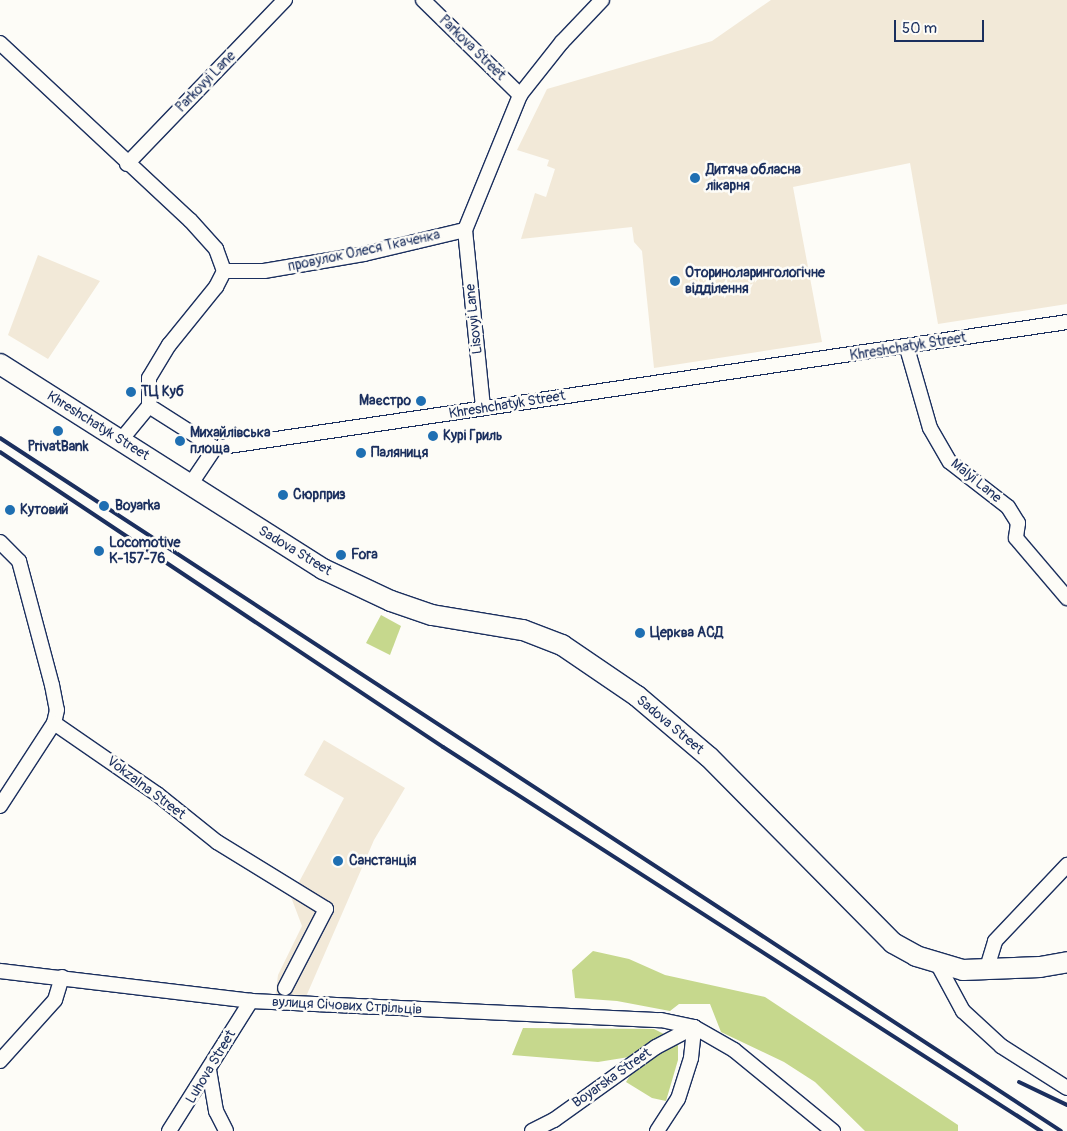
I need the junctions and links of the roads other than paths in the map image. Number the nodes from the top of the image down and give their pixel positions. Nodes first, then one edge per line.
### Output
1 (285, 0) edge
2 (423, 0) edge
3 (602, 0) edge
4 (0, 43) edge
5 (520, 95) junction
6 (127, 164) junction
7 (465, 230) junction
8 (224, 271) junction
9 (1067, 322) edge
10 (907, 348) junction
11 (0, 364) edge
12 (149, 406) junction
13 (483, 408) junction
14 (120, 440) junction
15 (215, 448) junction
16 (190, 485) junction
17 (0, 542) edge
18 (1067, 598) edge
19 (54, 723) junction
20 (0, 806) edge
21 (1067, 865) edge
22 (1067, 962) edge
23 (937, 963) junction
24 (0, 971) edge
25 (986, 971) junction
26 (62, 976) junction
27 (285, 988) dead end
28 (250, 1001) junction
29 (694, 1027) junction
30 (0, 1061) edge
31 (210, 1070) junction
32 (1067, 1088) edge
33 (169, 1131) edge
34 (226, 1131) edge
35 (532, 1131) edge
36 (657, 1131) edge
37 (833, 1131) edge

1 - 6 street, Parkovyi Lane
2 - 5 street, Parkova Street
3 - 5 street
4 - 6 street
5 - 7 street
6 - 8 street
7 - 8 street, провулок Олеся Ткаченка
7 - 13 street, Lisovyi Lane
8 - 12 street
9 - 10 street, Khreshchatyk Street
10 - 13 street, Khreshchatyk Street
10 - 18 street, Malyi Lane
11 - 14 street, Khreshchatyk Street
12 - 14 street
12 - 15 street
13 - 15 street, Khreshchatyk Street
14 - 16 street, Khreshchatyk Street
15 - 16 street
16 - 23 street, Sadova Street
17 - 19 street
19 - 20 street
19 - 27 street, Vokzalna Street
21 - 25 street
22 - 25 street, Sadova Street
23 - 25 street, Sadova Street
23 - 32 street
24 - 26 street, вулиця Січових Стрільців
26 - 28 street, вулиця Січових Стрільців
26 - 30 street
28 - 29 street, вулиця Січових Стрільців
28 - 31 street, Luhova Street
29 - 35 street, Boyarska Street
29 - 36 street
29 - 37 street, вулиця Січових Стрільців
31 - 33 street, Luhova Street
31 - 34 street

